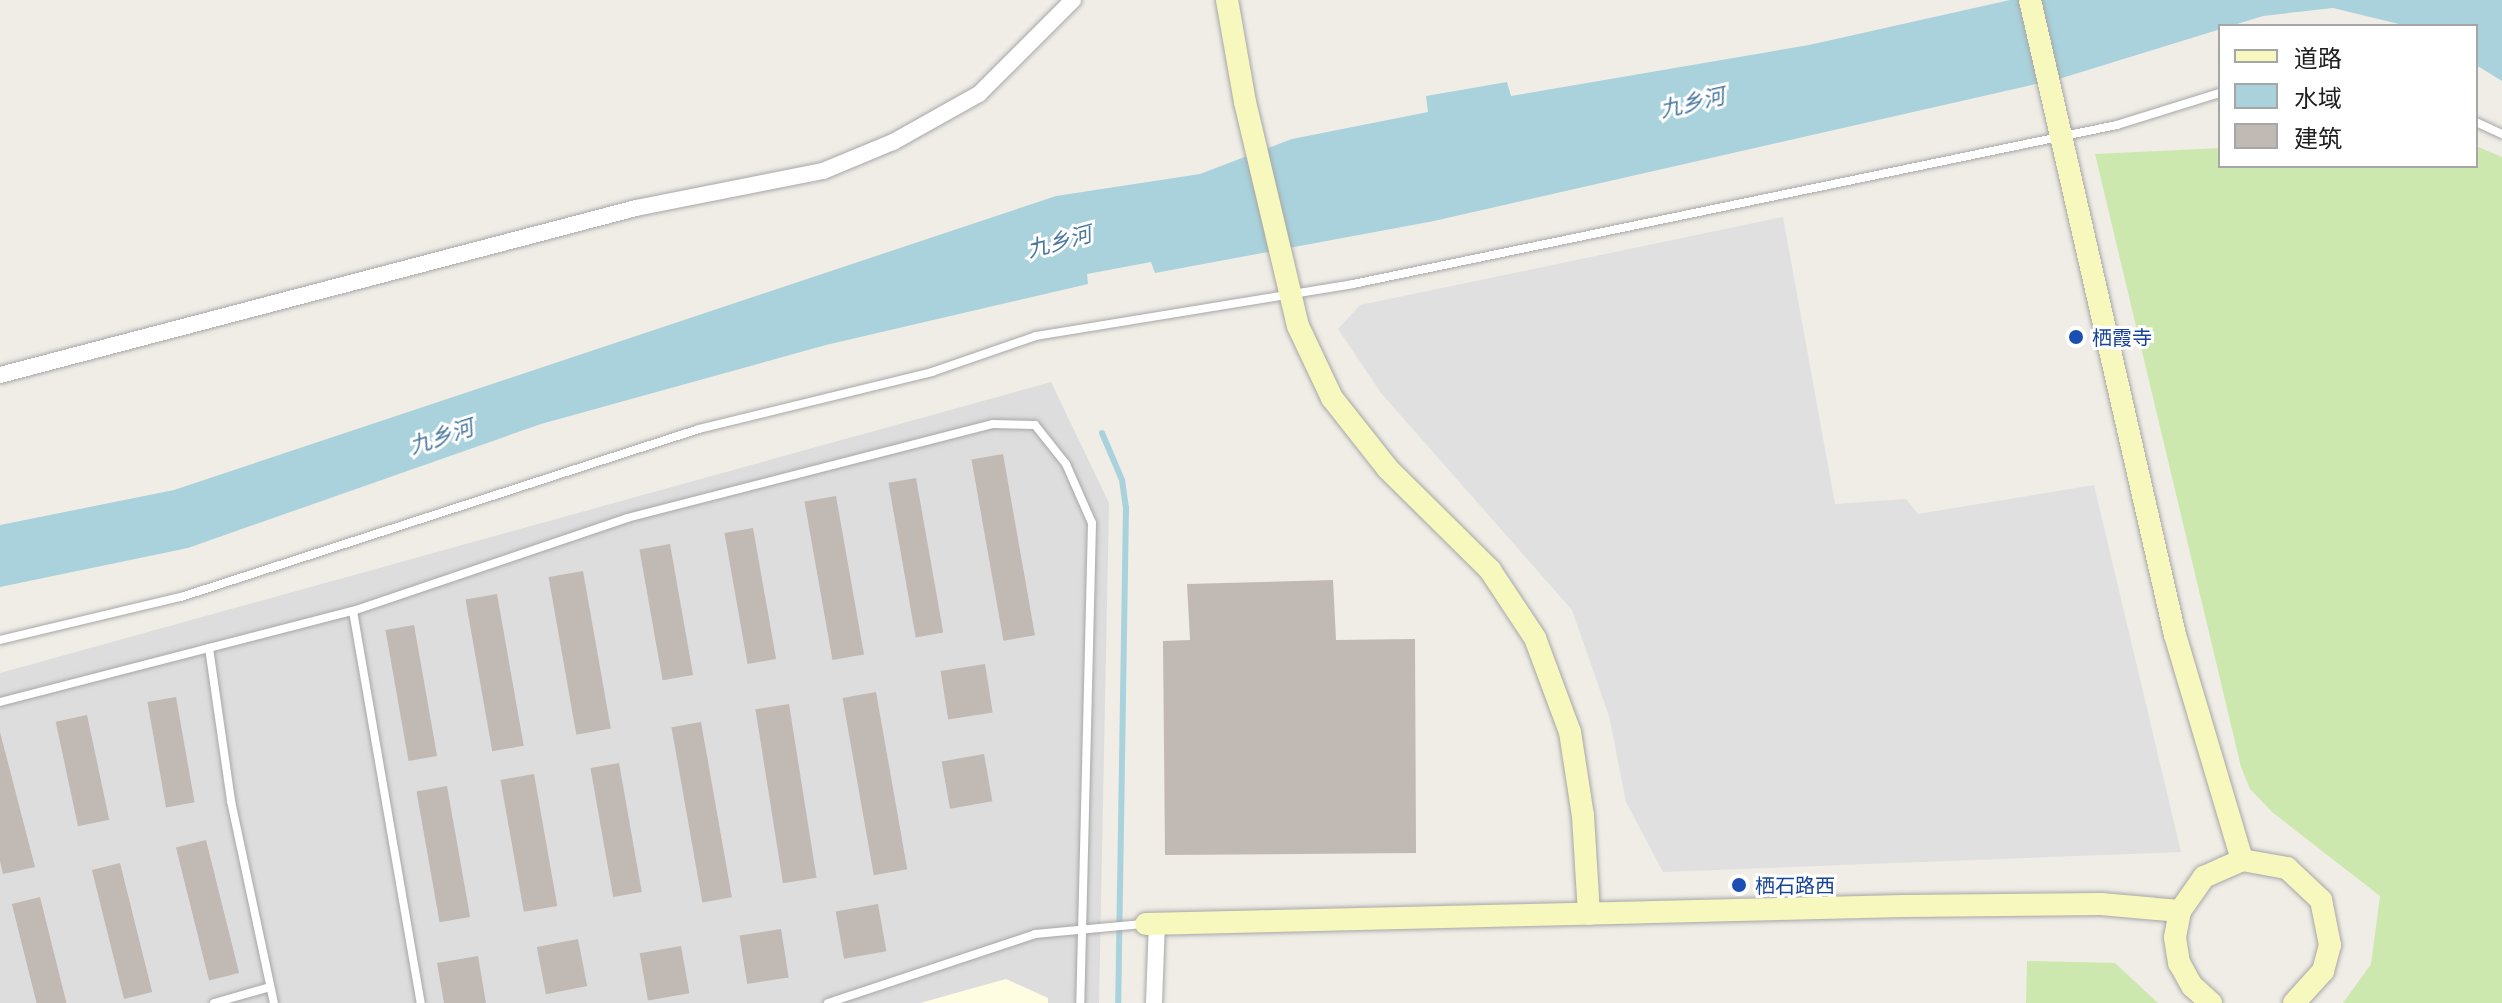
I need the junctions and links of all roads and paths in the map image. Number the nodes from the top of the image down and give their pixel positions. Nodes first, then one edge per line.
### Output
1 (1073, 0) edge
2 (1227, 0) edge
3 (2030, 0) edge
4 (2218, 94) edge
5 (2478, 123) edge
6 (2502, 134) edge
7 (2063, 136) junction
8 (1287, 289) junction
9 (0, 375) edge
10 (353, 611) junction
11 (0, 640) edge
12 (209, 648) junction
13 (0, 702) edge
14 (2242, 860) junction
15 (2180, 911) junction
16 (1589, 914) junction
17 (1151, 923) junction
18 (1080, 926) junction
19 (270, 987) junction
20 (214, 1003) edge
21 (274, 1003) edge
22 (421, 1003) edge
23 (828, 1003) edge
24 (1080, 1003) edge
25 (1154, 1003) edge
26 (2211, 1003) edge
27 (2294, 1003) edge

1 - 9 street
2 - 8 street
3 - 7 street
4 - 7 lane
5 - 6 lane
7 - 8 lane
7 - 14 street
8 - 11 lane
8 - 16 street
10 - 12 lane
10 - 18 lane
10 - 22 lane
12 - 13 lane
12 - 19 lane
14 - 15 street
14 - 27 street
15 - 16 street
15 - 26 street
16 - 17 street
17 - 18 lane
17 - 25 street
18 - 23 lane
18 - 24 lane
19 - 20 lane
19 - 21 lane

